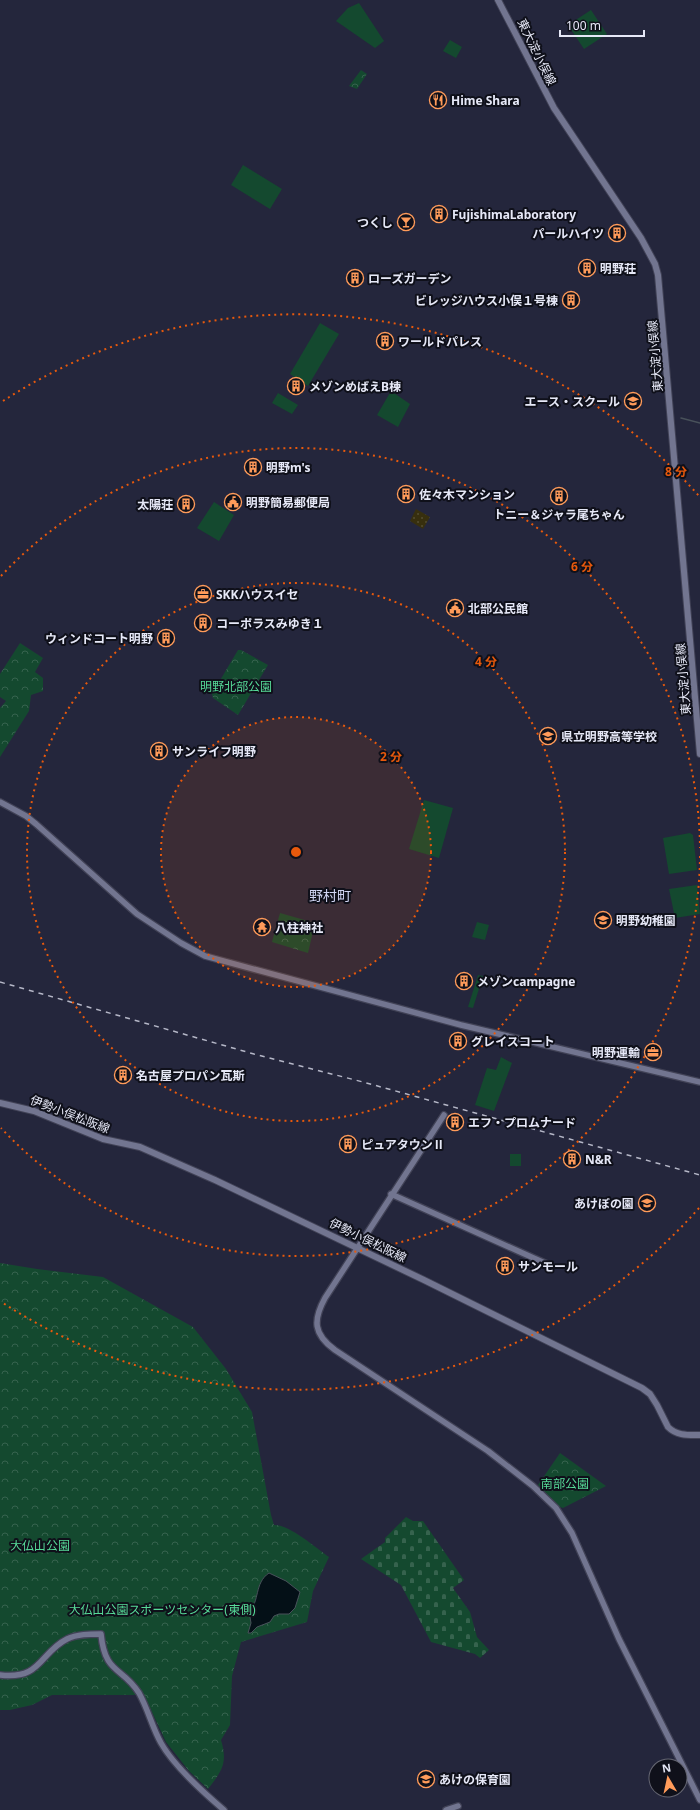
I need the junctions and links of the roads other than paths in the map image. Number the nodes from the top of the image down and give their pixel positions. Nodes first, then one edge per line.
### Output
1 (498, 0) edge
2 (700, 754) edge
3 (0, 802) edge
4 (700, 1082) edge
5 (0, 1103) edge
6 (444, 1115) dead end
7 (391, 1194) junction
8 (357, 1248) junction
9 (547, 1264) dead end
10 (700, 1435) edge
11 (0, 1675) edge
12 (700, 1800) edge
13 (458, 1806) dead end
14 (224, 1810) edge
15 (446, 1810) edge

1 - 2 main road, 東大淀小俣線
3 - 4 street
5 - 8 main road, 伊勢小俣松阪線
6 - 7 street
7 - 8 street
7 - 9 street
8 - 10 main road, 伊勢小俣松阪線
8 - 12 street
11 - 14 street
13 - 15 street

